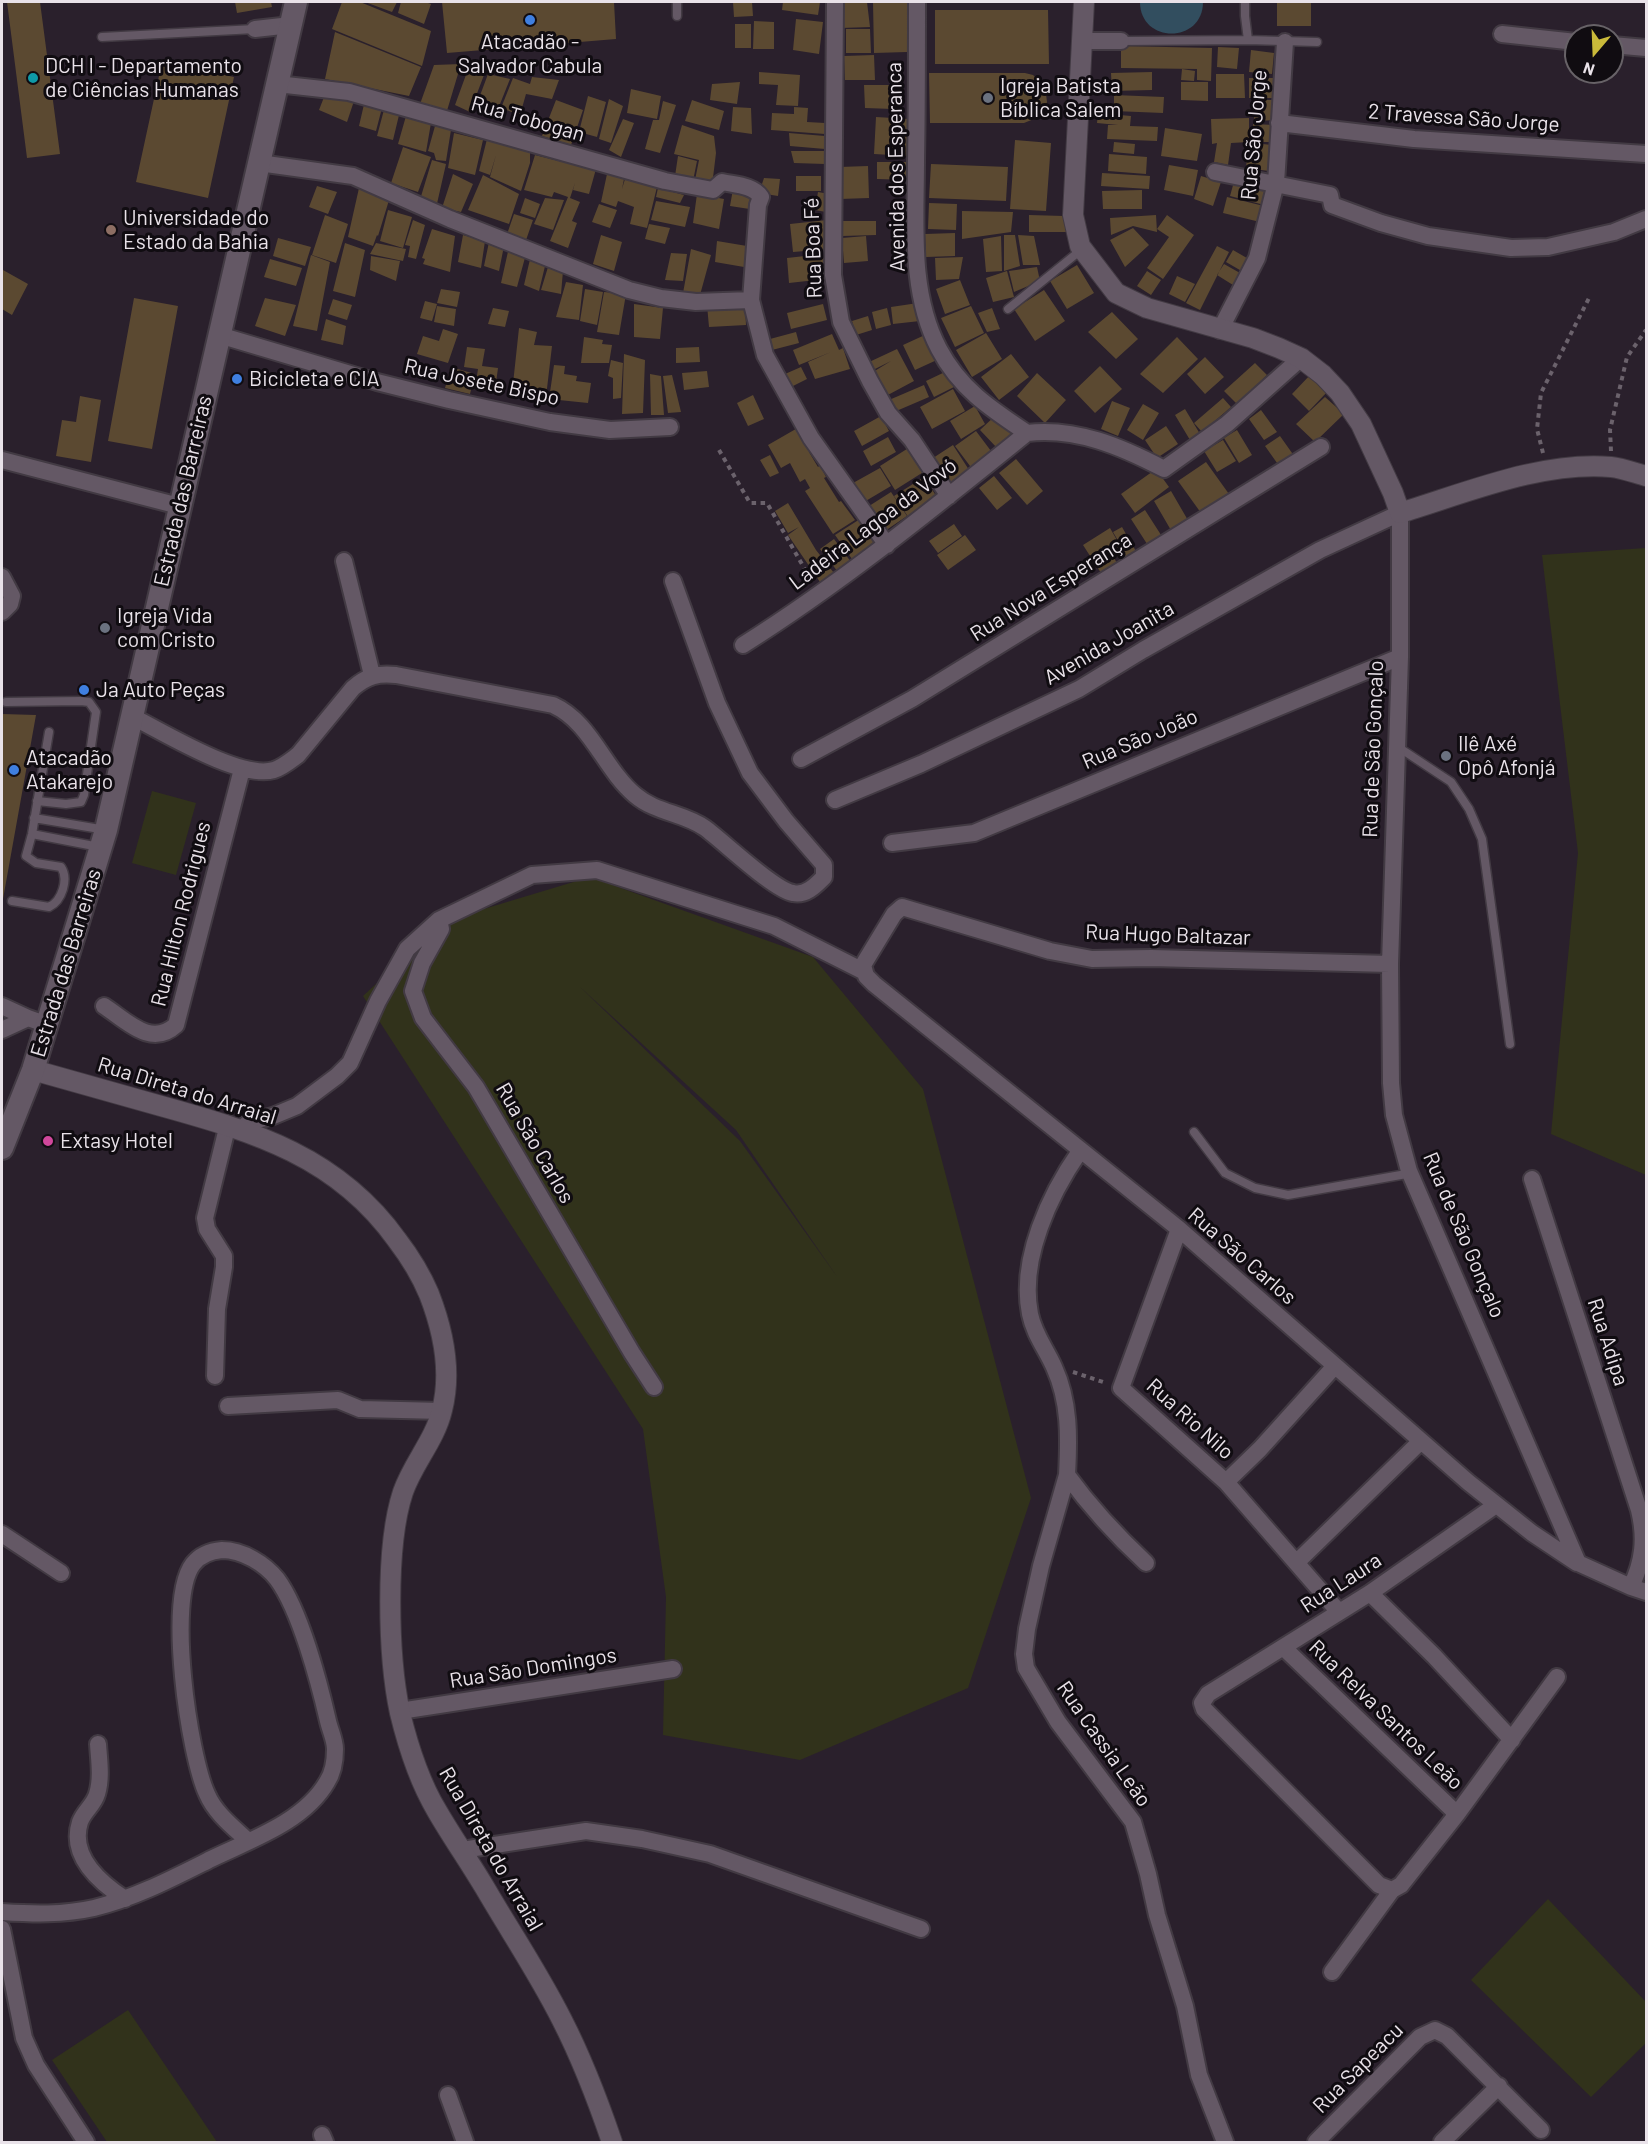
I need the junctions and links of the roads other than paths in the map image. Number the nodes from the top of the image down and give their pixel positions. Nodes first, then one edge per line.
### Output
1 (296, 2) edge
2 (677, 2) edge
3 (835, 2) edge
4 (917, 2) edge
5 (1084, 2) edge
6 (1245, 2) edge
7 (677, 16) dead end
8 (291, 25) junction
9 (255, 29) joint
10 (1502, 34) dead end
11 (102, 37) dead end
12 (1248, 40) junction
13 (1083, 41) junction
14 (1121, 41) joint
15 (1564, 41) edge
16 (1285, 42) junction
17 (1317, 42) dead end
18 (1624, 46) edge
19 (1647, 48) edge
20 (277, 84) junction
21 (1279, 123) junction
22 (1647, 154) edge
23 (259, 163) junction
24 (1215, 172) dead end
25 (1276, 183) junction
26 (1647, 219) edge
27 (1082, 250) junction
28 (752, 300) junction
29 (1008, 309) dead end
30 (1220, 330) junction
31 (219, 335) junction
32 (1301, 358) junction
33 (670, 427) dead end
34 (1027, 433) junction
35 (1321, 447) dead end
36 (2, 460) edge
37 (1647, 476) edge
38 (949, 496) junction
39 (179, 506) junction
40 (1400, 513) junction
41 (887, 545) junction
42 (344, 561) dead end
43 (2, 577) edge
44 (673, 581) dead end
45 (2, 612) edge
46 (743, 645) dead end
47 (1400, 657) junction
48 (372, 675) junction
49 (6, 702) dead end
50 (133, 717) junction
51 (49, 732) dead end
52 (1397, 747) junction
53 (801, 759) dead end
54 (242, 769) junction
55 (835, 800) dead end
56 (37, 801) junction
57 (34, 818) junction
58 (32, 834) junction
59 (104, 839) junction
60 (892, 843) dead end
61 (12, 901) dead end
62 (439, 921) junction
63 (1390, 964) junction
64 (863, 971) junction
65 (2, 1006) edge
66 (104, 1006) dead end
67 (38, 1022) junction
68 (2, 1030) edge
69 (1510, 1044) dead end
70 (33, 1070) junction
71 (235, 1127) junction
72 (1194, 1132) dead end
73 (2, 1148) edge
74 (1080, 1151) junction
75 (1412, 1173) junction
76 (1532, 1179) dead end
77 (1179, 1229) junction
78 (1334, 1367) junction
79 (214, 1376) dead end
80 (654, 1386) dead end
81 (228, 1406) dead end
82 (442, 1411) junction
83 (1420, 1442) junction
84 (1067, 1475) junction
85 (1226, 1482) junction
86 (1496, 1505) junction
87 (2, 1534) edge
88 (1297, 1562) junction
89 (1146, 1563) dead end
90 (1578, 1563) junction
91 (61, 1573) dead end
92 (1639, 1589) edge
93 (1370, 1593) junction
94 (1339, 1612) junction
95 (1284, 1648) junction
96 (673, 1669) dead end
97 (1557, 1677) dead end
98 (400, 1711) junction
99 (1512, 1740) junction
100 (98, 1744) dead end
101 (1457, 1814) junction
102 (248, 1841) junction
103 (462, 1850) junction
104 (1392, 1890) junction
105 (125, 1899) junction
106 (2, 1912) edge
107 (2, 1929) edge
108 (921, 1929) dead end
109 (6, 1964) edge
110 (1332, 1972) dead end
111 (1498, 2086) junction
112 (448, 2096) dead end
113 (1540, 2130) dead end
114 (86, 2142) edge
115 (465, 2142) edge
116 (612, 2142) edge
117 (1225, 2142) edge
118 (1316, 2142) edge
119 (1442, 2142) edge

1 - 8 main road, Estrada das Barreiras
2 - 7 lane
3 - 38 street, Rua Boa Fé
4 - 34 street, Avenida dos Esperanca
5 - 13 street, Rua de São Gonçalo
6 - 12 lane
8 - 9 street
8 - 20 main road, Estrada das Barreiras
9 - 11 lane
10 - 15 street
12 - 14 lane
12 - 16 lane
13 - 14 street
13 - 27 street, Rua de São Gonçalo
16 - 17 lane
16 - 21 street, Rua São Jorge
18 - 19 street
20 - 23 main road, Estrada das Barreiras
20 - 28 street, Rua Tobogan
21 - 22 street, 2 Travessa São Jorge
21 - 25 street, Rua São Jorge
23 - 28 street
23 - 31 main road, Estrada das Barreiras
24 - 25 street
25 - 26 street
25 - 30 street, Rua São Jorge
27 - 29 lane
27 - 30 street, Rua de São Gonçalo
28 - 41 street
30 - 32 street, Rua de São Gonçalo
31 - 33 street, Rua Josete Bispo
31 - 39 main road, Estrada das Barreiras
32 - 34 street
32 - 40 street, Rua de São Gonçalo
34 - 38 street, Ladeira Lagoa da Vovó
35 - 53 street, Rua Nova Esperança
36 - 39 street
37 - 40 street
38 - 41 street, Ladeira Lagoa da Vovó
39 - 50 main road, Estrada das Barreiras
40 - 47 street, Rua de São Gonçalo
40 - 55 street, Avenida Joanita
41 - 46 street, Ladeira Lagoa da Vovó
42 - 48 street
43 - 45 street
44 - 48 street
47 - 52 street, Rua de São Gonçalo
47 - 60 street, Rua São João
48 - 54 street
49 - 56 lane
50 - 54 street
50 - 59 main road, Estrada das Barreiras
51 - 56 lane
52 - 63 street, Rua de São Gonçalo
52 - 69 lane
54 - 66 street, Rua Hilton Rodrigues
56 - 57 lane
57 - 58 lane
57 - 59 lane
58 - 59 lane
58 - 61 lane
59 - 67 main road, Estrada das Barreiras
62 - 64 street
62 - 71 street
62 - 80 street, Rua São Carlos
63 - 64 street, Rua Hugo Baltazar
63 - 75 street, Rua de São Gonçalo
64 - 74 street, Rua São Carlos
65 - 67 street
67 - 68 street
67 - 70 main road, Estrada das Barreiras
70 - 71 street, Rua Direta do Arraial
70 - 73 main road, Estrada das Barreiras
71 - 79 street
71 - 82 street, Rua Direta do Arraial
72 - 75 lane
74 - 77 street, Rua São Carlos
74 - 84 street, Rua Cassia Leão
75 - 90 street, Rua de São Gonçalo
76 - 92 street, Rua Adipa
77 - 78 street, Rua São Carlos
77 - 85 street, Rua Rio Nilo
78 - 83 street, Rua São Carlos
78 - 85 street
81 - 82 street
82 - 98 street, Rua Direta do Arraial
83 - 86 street, Rua São Carlos
83 - 88 street
84 - 89 street
84 - 117 street, Rua Cassia Leão
85 - 88 street, Rua Rio Nilo
86 - 90 street, Rua São Carlos
86 - 93 street, Rua Laura
87 - 91 street
88 - 94 street, Rua Rio Nilo
90 - 92 street
93 - 94 street, Rua Laura
93 - 99 street
94 - 95 street, Rua Laura
95 - 101 street, Rua Relva Santos Leão
95 - 104 street, Rua Laura
96 - 98 street, Rua São Domingos
97 - 99 street
98 - 103 street, Rua Direta do Arraial
99 - 101 street
100 - 105 street
101 - 104 street
102 - 102 street
102 - 105 street
103 - 108 street
103 - 116 street, Rua Direta do Arraial
104 - 110 street
105 - 106 street
107 - 109 street
109 - 114 street
111 - 113 street
111 - 118 street, Rua Sapeacu
111 - 119 street
112 - 115 street

